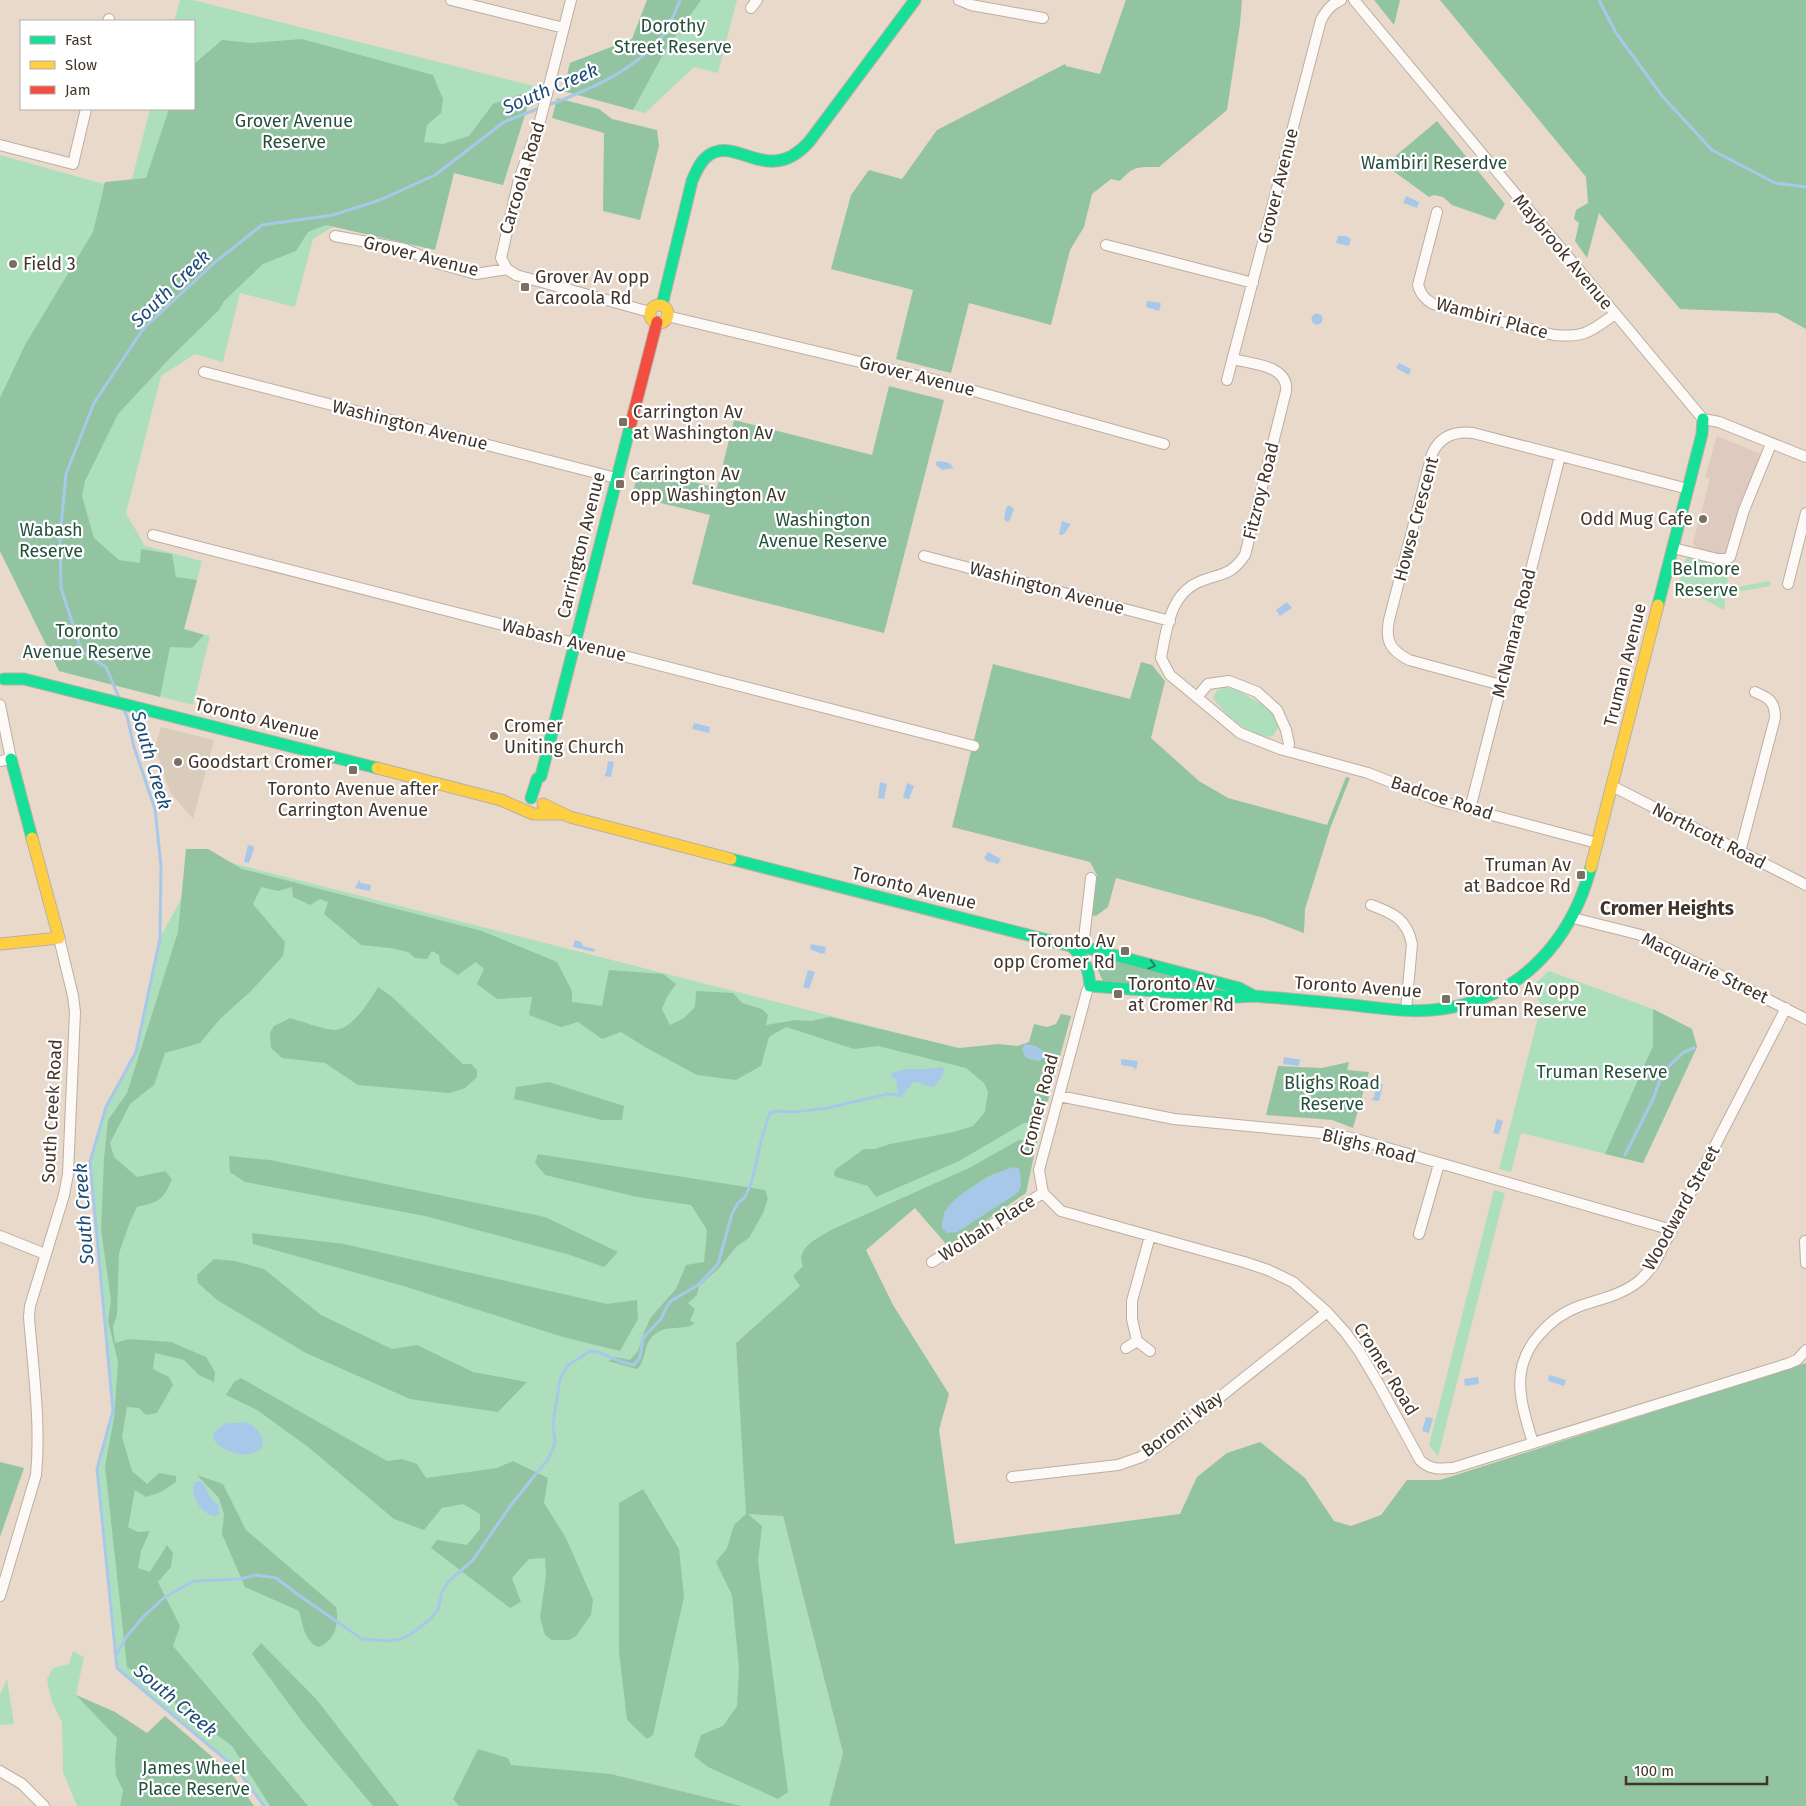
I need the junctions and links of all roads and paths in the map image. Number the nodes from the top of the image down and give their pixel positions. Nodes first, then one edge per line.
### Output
1 (451, 0) edge
2 (571, 0) edge
3 (915, 0) edge
4 (959, 0) edge
5 (1341, 0) edge
6 (1354, 0) edge
7 (1043, 18) dead end
8 (564, 28) junction
9 (86, 110) edge
10 (0, 145) edge
11 (1437, 212) dead end
12 (335, 236) dead end
13 (1106, 246) dead end
14 (506, 269) junction
15 (1253, 283) junction
16 (662, 305) junction
17 (650, 312) junction
18 (1615, 314) junction
19 (667, 316) junction
20 (657, 322) junction
21 (1233, 359) junction
22 (204, 372) dead end
23 (1227, 380) dead end
24 (1703, 419) junction
25 (1164, 444) dead end
26 (1771, 444) junction
27 (1560, 456) junction
28 (1806, 458) edge
29 (616, 478) junction
30 (1688, 489) junction
31 (1806, 513) edge
32 (152, 535) dead end
33 (1673, 548) junction
34 (924, 556) dead end
35 (1788, 584) dead end
36 (1170, 620) junction
37 (575, 642) junction
38 (1, 681) edge
39 (1501, 685) junction
40 (1755, 692) dead end
41 (1197, 697) junction
42 (0, 705) edge
43 (974, 746) dead end
44 (1287, 751) junction
45 (5, 760) edge
46 (1612, 786) junction
47 (535, 805) junction
48 (1470, 809) junction
49 (1597, 844) junction
50 (1740, 852) junction
51 (1091, 878) dead end
52 (1806, 885) edge
53 (1371, 905) dead end
54 (1573, 918) junction
55 (59, 938) junction
56 (0, 944) edge
57 (1071, 946) junction
58 (1083, 947) junction
59 (1090, 986) junction
60 (1255, 996) junction
61 (1786, 1008) junction
62 (1406, 1010) junction
63 (1806, 1019) edge
64 (1060, 1096) junction
65 (1439, 1164) junction
66 (1043, 1193) junction
67 (1672, 1230) junction
68 (1419, 1234) dead end
69 (0, 1236) edge
70 (1150, 1236) junction
71 (1805, 1241) dead end
72 (45, 1254) junction
73 (932, 1262) dead end
74 (1806, 1263) edge
75 (1327, 1312) junction
76 (1137, 1341) junction
77 (1126, 1348) dead end
78 (1806, 1350) edge
79 (1150, 1351) dead end
80 (1533, 1443) junction
81 (1012, 1477) dead end
82 (0, 1596) edge
83 (0, 1771) edge
84 (44, 1806) edge

1 - 8 street
2 - 8 street, Carcoola Road
3 - 16 street
4 - 7 street
5 - 15 street, Grover Avenue
6 - 18 street, Maybrook Avenue
8 - 14 street, Carcoola Road
9 - 10 street
11 - 18 street, Wambiri Place
12 - 14 street, Grover Avenue
13 - 15 street
14 - 17 street
15 - 21 street, Grover Avenue
16 - 17 street
16 - 19 street
17 - 20 street
18 - 24 street, Maybrook Avenue
19 - 20 street
19 - 25 street, Grover Avenue
20 - 29 street, Carrington Avenue
21 - 23 street, Grover Avenue
21 - 36 street, Fitzroy Road
22 - 29 street, Washington Avenue
24 - 26 street
24 - 30 street, Truman Avenue
26 - 28 street
26 - 33 street
27 - 30 street, Howse Crescent
27 - 39 street, McNamara Road
27 - 39 street, Howse Crescent
29 - 37 street, Carrington Avenue
30 - 33 street, Truman Avenue
31 - 35 street
32 - 37 street, Wabash Avenue
33 - 46 street, Truman Avenue
34 - 36 street, Washington Avenue
36 - 41 street, Badcoe Road
37 - 43 street, Wabash Avenue
37 - 47 street, Carrington Avenue
38 - 47 street, Toronto Avenue
39 - 48 street, McNamara Road
40 - 50 street
41 - 44 street, Badcoe Road
41 - 44 street
42 - 45 street, South Creek Road
44 - 48 street, Badcoe Road
45 - 55 street, South Creek Road
46 - 49 street, Truman Avenue
46 - 50 street, Northcott Road
47 - 57 street, Toronto Avenue
48 - 49 street, Badcoe Road
49 - 54 street, Truman Avenue
50 - 52 street, Northcott Road
51 - 58 street
53 - 62 street
54 - 61 street, Macquarie Street
54 - 62 street, Toronto Avenue
55 - 56 street
55 - 72 street, South Creek Road
57 - 58 street, Toronto Avenue
57 - 59 street, Cromer Road
58 -> 60 street, Toronto Avenue
59 - 60 street, Toronto Avenue
59 - 64 street, Cromer Road
60 - 62 street, Toronto Avenue
61 - 63 street, Macquarie Street
61 - 67 street, Woodward Street
64 - 65 street, Blighs Road
64 - 66 street, Cromer Road
65 - 67 street, Blighs Road
65 - 68 street
66 - 70 street, Cromer Road
66 - 73 street, Wolbah Place
67 - 80 street, Woodward Street
69 - 72 street
70 - 75 street, Cromer Road
70 - 76 street
71 - 74 street
72 - 82 street, South Creek Road
75 - 80 street, Cromer Road
75 - 81 street, Boromi Way
76 - 77 street
76 - 79 street
78 - 80 street, Cromer Road
83 - 84 street

